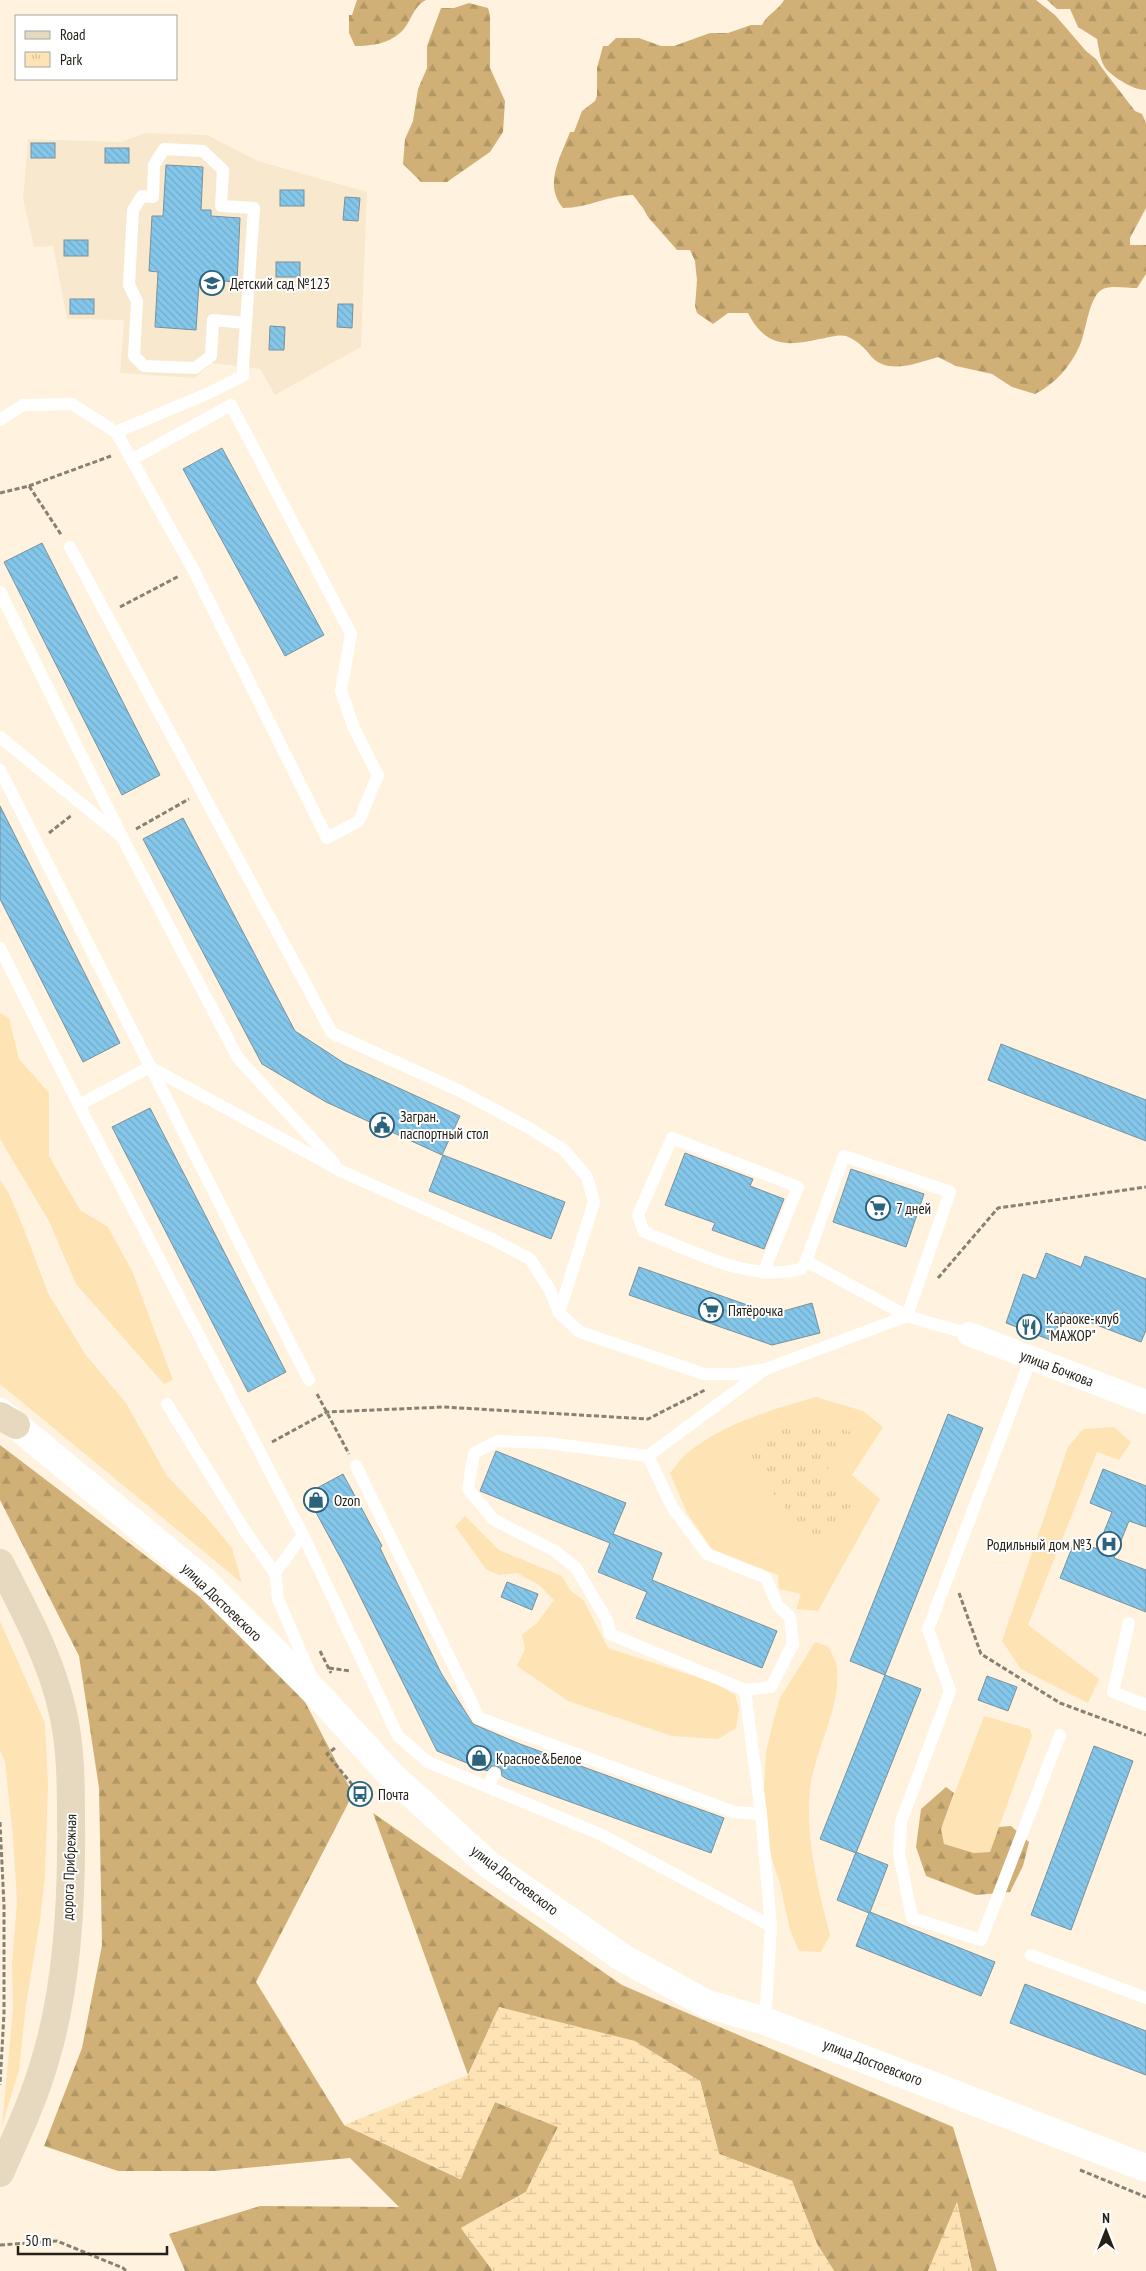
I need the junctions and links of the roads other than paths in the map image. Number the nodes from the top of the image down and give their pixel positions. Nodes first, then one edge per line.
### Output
1 (246, 323) junction
2 (0, 420) edge
3 (116, 432) junction
4 (128, 456) junction
5 (70, 547) road end
6 (0, 592) edge
7 (0, 737) edge
8 (0, 770) edge
9 (122, 837) junction
10 (0, 948) edge
11 (150, 1067) junction
12 (79, 1105) junction
13 (341, 1171) junction
14 (806, 1261) junction
15 (763, 1273) junction
16 (559, 1313) junction
17 (907, 1316) junction
18 (969, 1334) joint
19 (1031, 1358) junction
20 (766, 1369) junction
21 (309, 1380) road end
22 (1146, 1402) edge
23 (167, 1404) dead end
24 (5, 1418) edge
25 (648, 1456) junction
26 (356, 1466) road end
27 (303, 1536) junction
28 (0, 1563) edge
29 (275, 1573) junction
30 (1129, 1623) dead end
31 (746, 1690) junction
32 (320, 1697) junction
33 (1146, 1705) edge
34 (1060, 1735) dead end
35 (494, 1774) dead end
36 (489, 1787) junction
37 (761, 1814) junction
38 (771, 1926) junction
39 (1030, 1955) dead end
40 (1146, 1998) edge
41 (765, 2020) junction
42 (6, 2145) edge
43 (1146, 2168) edge
44 (0, 2173) edge

1 - 1 lane
1 - 3 lane
2 - 3 lane
3 - 4 lane
4 - 4 lane
5 - 16 lane
6 - 9 lane
7 - 9 lane
8 - 11 lane
9 - 13 lane
10 - 12 lane
11 - 12 lane
11 - 13 lane
11 - 21 lane
12 - 27 lane
13 - 16 lane
14 - 15 lane
14 - 17 lane
14 - 17 lane
15 - 15 lane
16 - 20 lane
17 - 18 lane
17 - 20 lane
18 - 19 street, улица Бочкова
19 - 22 street, улица Бочкова
19 - 34 lane
20 - 25 lane
23 - 29 lane
24 - 32 street, улица Достоевского
25 - 31 lane
25 - 31 lane
26 - 37 lane
27 - 29 lane
27 - 36 lane
28 - 42 main road, дорога Прибрежная
29 - 32 lane
30 - 33 lane
31 - 37 lane
32 - 41 street, улица Достоевского
35 - 36 lane
36 - 38 lane
37 - 38 lane
38 - 41 lane
39 - 40 lane
41 - 43 street, улица Достоевского
42 - 44 main road, дорога Прибрежная

